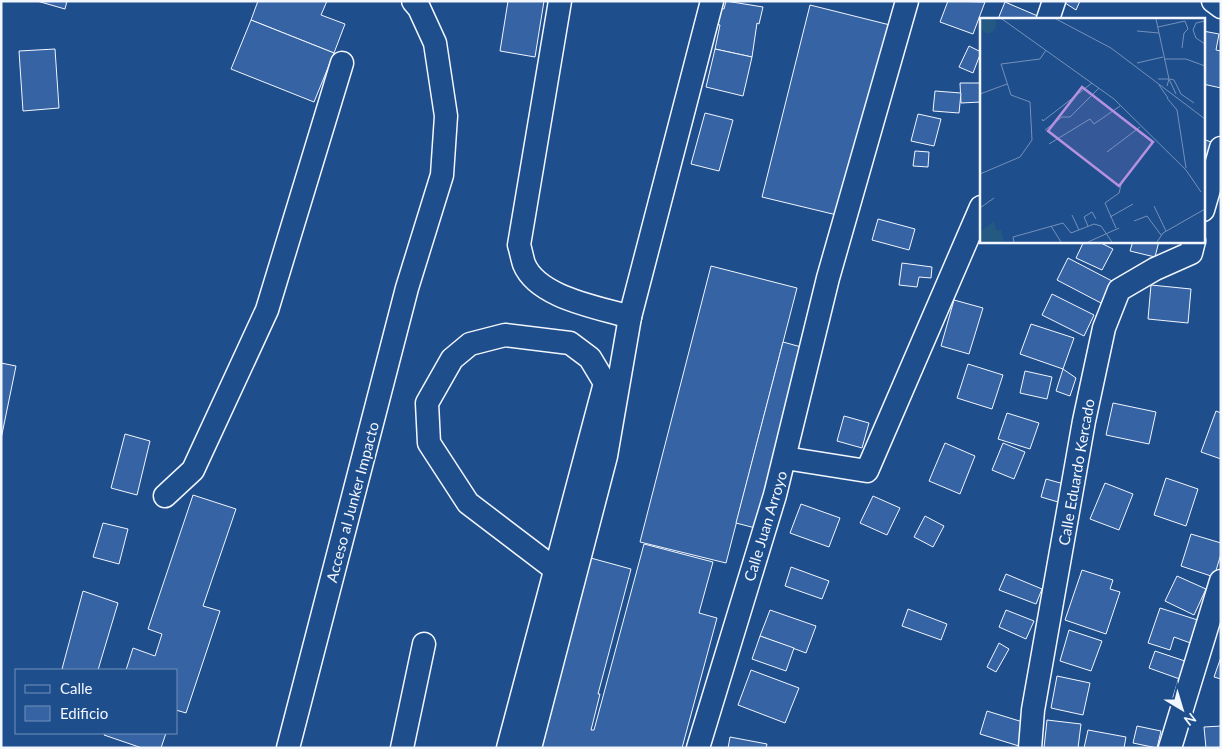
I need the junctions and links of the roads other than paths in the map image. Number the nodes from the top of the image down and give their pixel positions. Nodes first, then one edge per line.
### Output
1 (413, 1) edge
2 (560, 1) edge
3 (712, 1) edge
4 (907, 1) edge
5 (1054, 1) edge
6 (1213, 1) edge
7 (1221, 7) edge
8 (1048, 18) edge
9 (342, 63) dead end
10 (1221, 148) edge
11 (1204, 207) edge
12 (980, 209) edge
13 (1194, 242) edge
14 (630, 316) junction
15 (785, 458) junction
16 (166, 496) dead end
17 (556, 570) junction
18 (1221, 580) edge
19 (424, 644) dead end
20 (288, 748) edge
21 (402, 748) edge
22 (508, 748) edge
23 (530, 748) edge
24 (698, 748) edge
25 (1030, 748) edge
26 (1170, 748) edge

1 - 20 street, Acceso al Junker Impacto
2 - 14 street
3 - 14 street
4 - 15 street
5 - 8 street
6 - 7 street
9 - 16 street
10 - 11 street
12 - 15 street, Calle Juan Arroyo
13 - 25 street, Calle Eduardo Kercado
14 - 23 street
15 - 24 street, Calle Juan Arroyo
17 - 17 street
17 - 22 street
18 - 26 street
19 - 21 street

